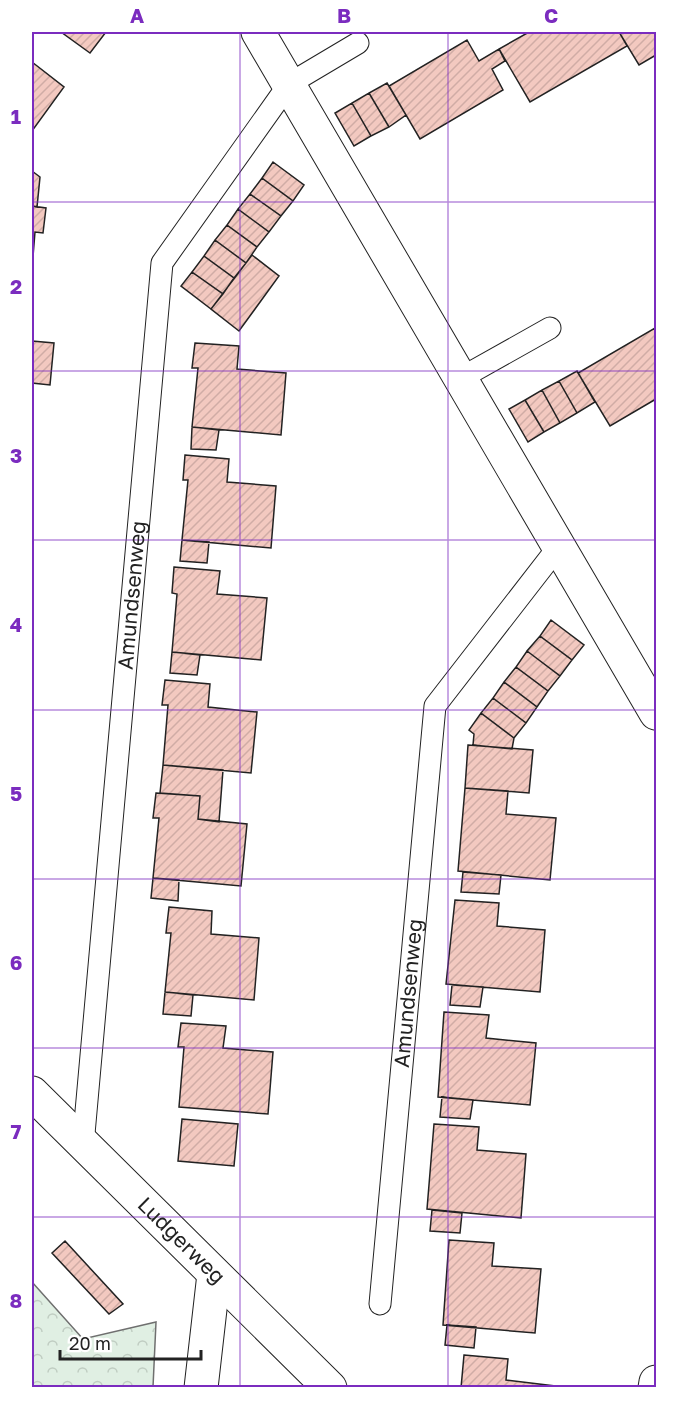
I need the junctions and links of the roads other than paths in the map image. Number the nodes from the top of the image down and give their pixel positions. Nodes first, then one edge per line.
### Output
1 (258, 32) edge
2 (358, 44) dead end
3 (289, 84) junction
4 (550, 328) dead end
5 (461, 378) junction
6 (559, 546) junction
7 (648, 677) edge
8 (657, 713) edge
9 (32, 1093) edge
10 (83, 1145) junction
11 (214, 1274) junction
12 (380, 1304) dead end
13 (657, 1382) edge
14 (201, 1388) edge
15 (330, 1388) edge
16 (655, 1388) edge

1 - 3 street
2 - 3 lane, Amundsenweg
3 - 5 street
3 - 10 lane, Amundsenweg
4 - 5 lane
5 - 6 street
6 - 7 street
6 - 12 lane, Amundsenweg
7 - 8 street
9 - 10 street, Ludgerweg
10 - 11 street, Ludgerweg
11 - 14 street
11 - 15 street, Ludgerweg
13 - 16 street

